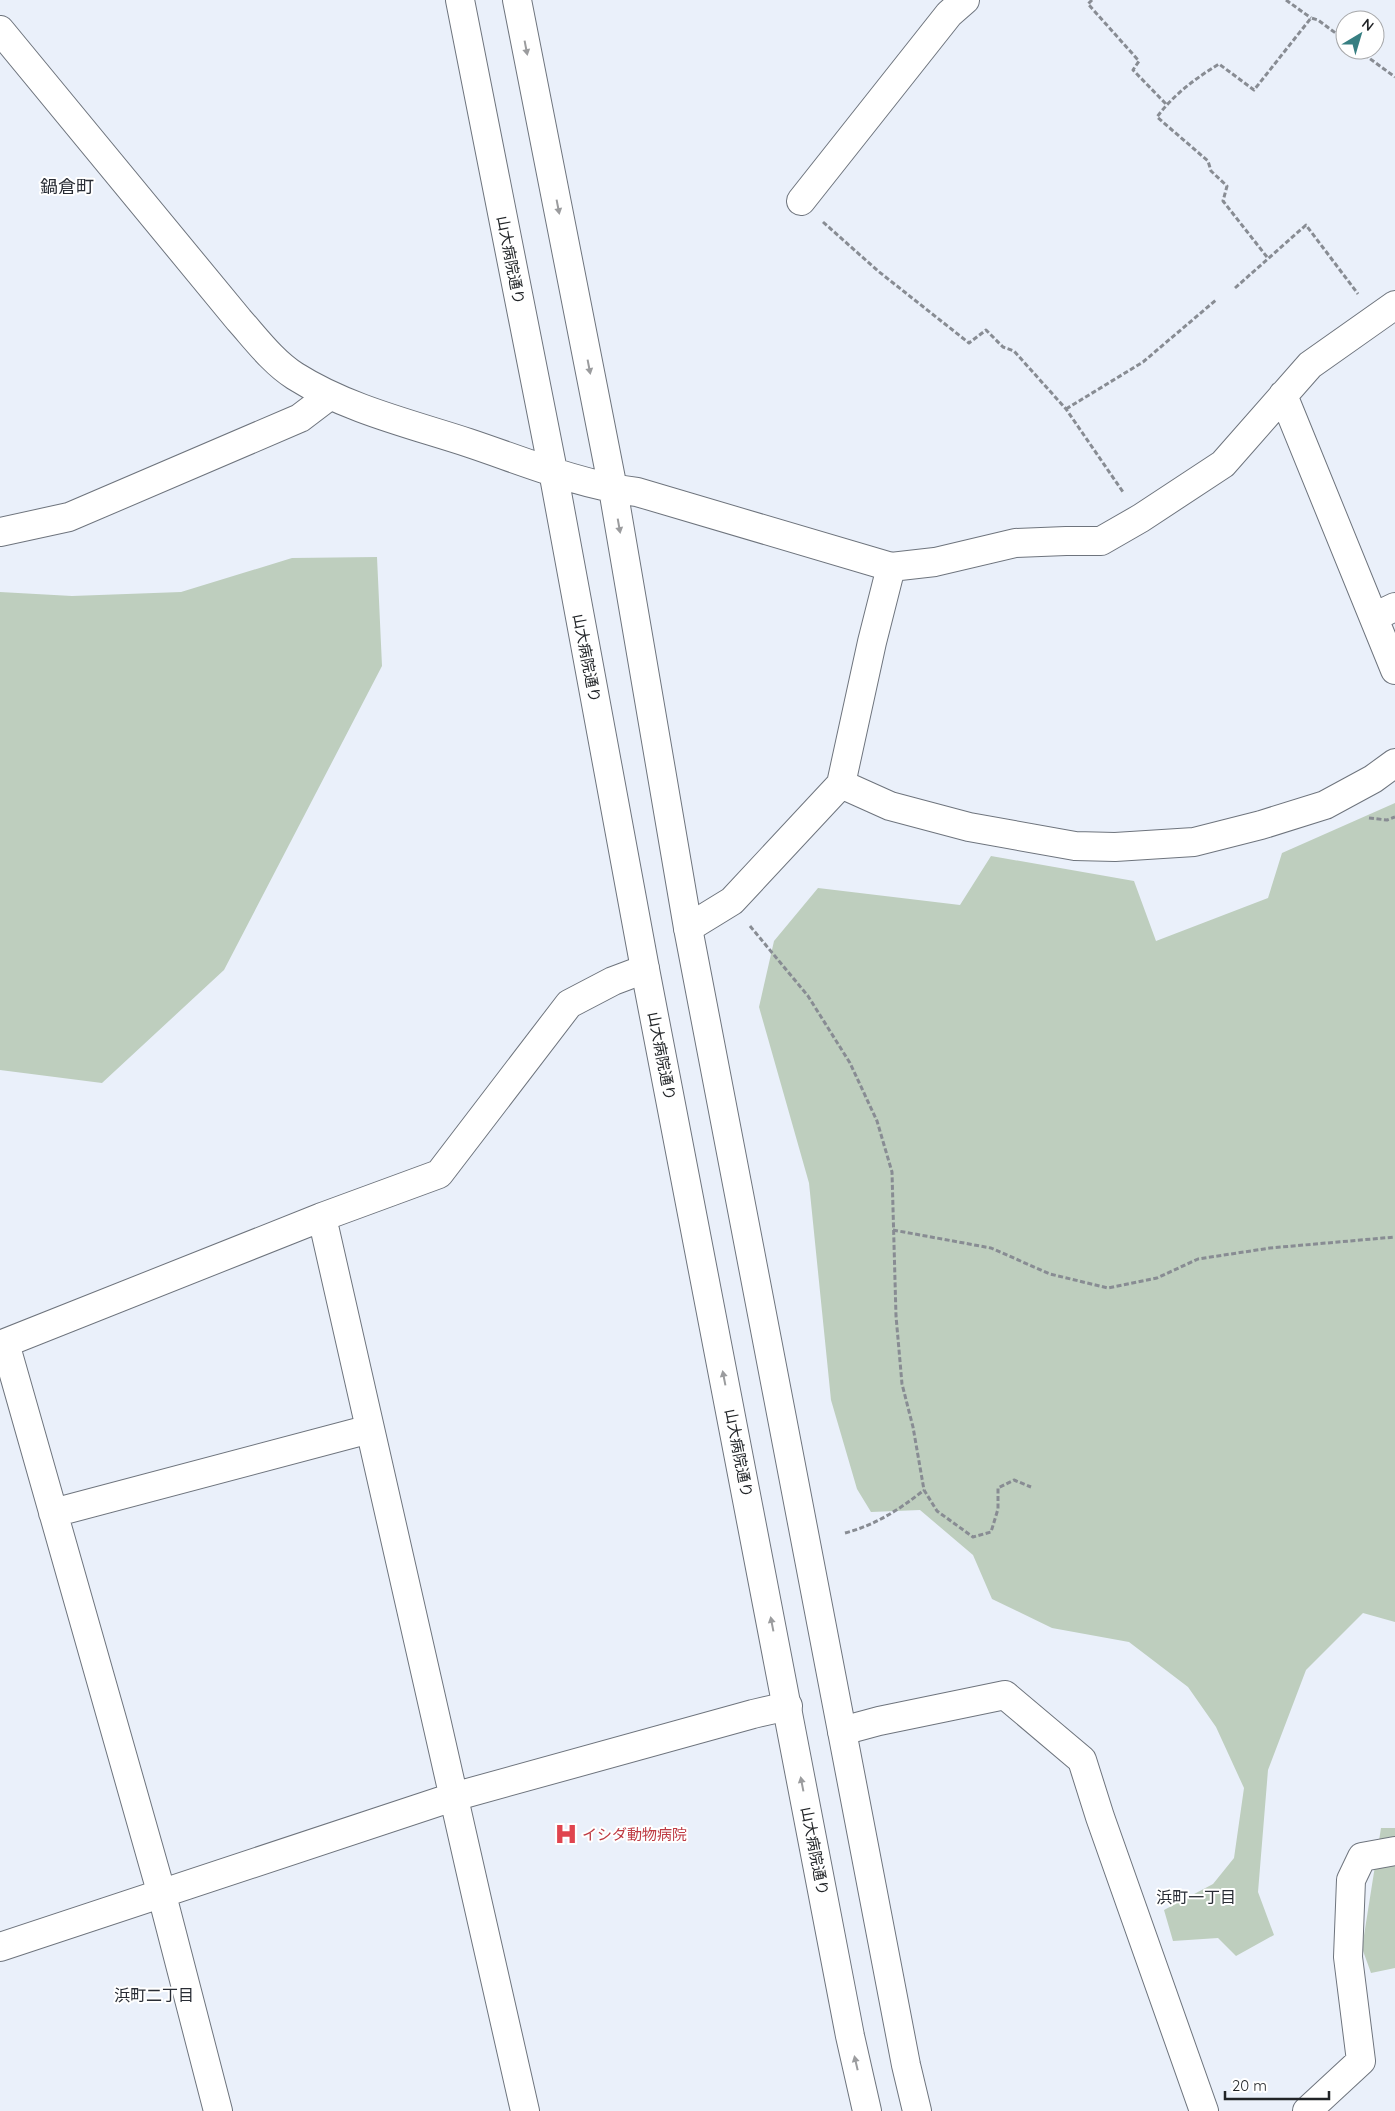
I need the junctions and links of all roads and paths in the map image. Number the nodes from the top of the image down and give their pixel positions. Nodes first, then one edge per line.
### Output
1 (460, 0) edge
2 (517, 0) edge
3 (965, 0) edge
4 (1092, 0) edge
5 (1286, 0) edge
6 (1310, 18) junction
7 (0, 30) edge
8 (1335, 33) edge
9 (1372, 60) edge
10 (1395, 77) edge
11 (1166, 104) junction
12 (800, 202) joint
13 (1267, 257) junction
14 (1235, 288) dead end
15 (1216, 300) dead end
16 (1386, 311) edge
17 (1284, 395) junction
18 (329, 396) junction
19 (1066, 409) junction
20 (552, 471) junction
21 (613, 489) junction
22 (1141, 518) junction
23 (0, 531) edge
24 (891, 568) junction
25 (1384, 612) edge
26 (1395, 670) edge
27 (1395, 763) edge
28 (841, 784) junction
29 (732, 901) junction
30 (688, 928) junction
31 (645, 969) junction
32 (322, 1217) junction
33 (893, 1230) junction
34 (1395, 1237) edge
35 (2, 1344) edge
36 (370, 1429) junction
37 (1031, 1487) dead end
38 (924, 1490) junction
39 (53, 1513) junction
40 (845, 1533) dead end
41 (788, 1706) junction
42 (842, 1731) junction
43 (453, 1797) junction
44 (1395, 1851) edge
45 (162, 1895) junction
46 (0, 1947) edge
47 (218, 2111) edge
48 (525, 2111) edge
49 (867, 2111) edge
50 (917, 2111) edge
51 (1204, 2111) edge
52 (1307, 2111) edge

1 - 20 street, 山大病院通り
2 -> 21 street
3 - 12 street
4 - 11 path
5 - 6 path
6 - 8 path
6 - 11 path
7 - 18 street
9 - 10 path
11 - 13 path
12 - 19 path
13 - 14 path
13 - 16 path
15 - 19 path
16 - 17 street
17 - 22 street
17 - 25 street
18 - 20 street
18 - 23 street
19 - 22 path
20 - 21 street
20 - 31 street, 山大病院通り
21 - 24 street
21 -> 30 street
22 - 24 street
24 - 28 street
25 - 26 street
27 - 28 street
28 - 29 street
29 - 30 street
29 - 33 path
30 - 42 street
31 - 32 street
41 -> 31 street, 山大病院通り
32 - 35 street
32 - 36 street
33 - 34 path
33 - 38 path
35 - 39 street
36 - 39 street
36 - 43 street
37 - 38 path
38 - 40 path
39 - 45 street
41 - 43 street
49 -> 41 street, 山大病院通り
42 - 50 street
42 - 51 street
43 - 45 street
43 - 48 street
44 - 52 street
45 - 46 street
45 - 47 street

